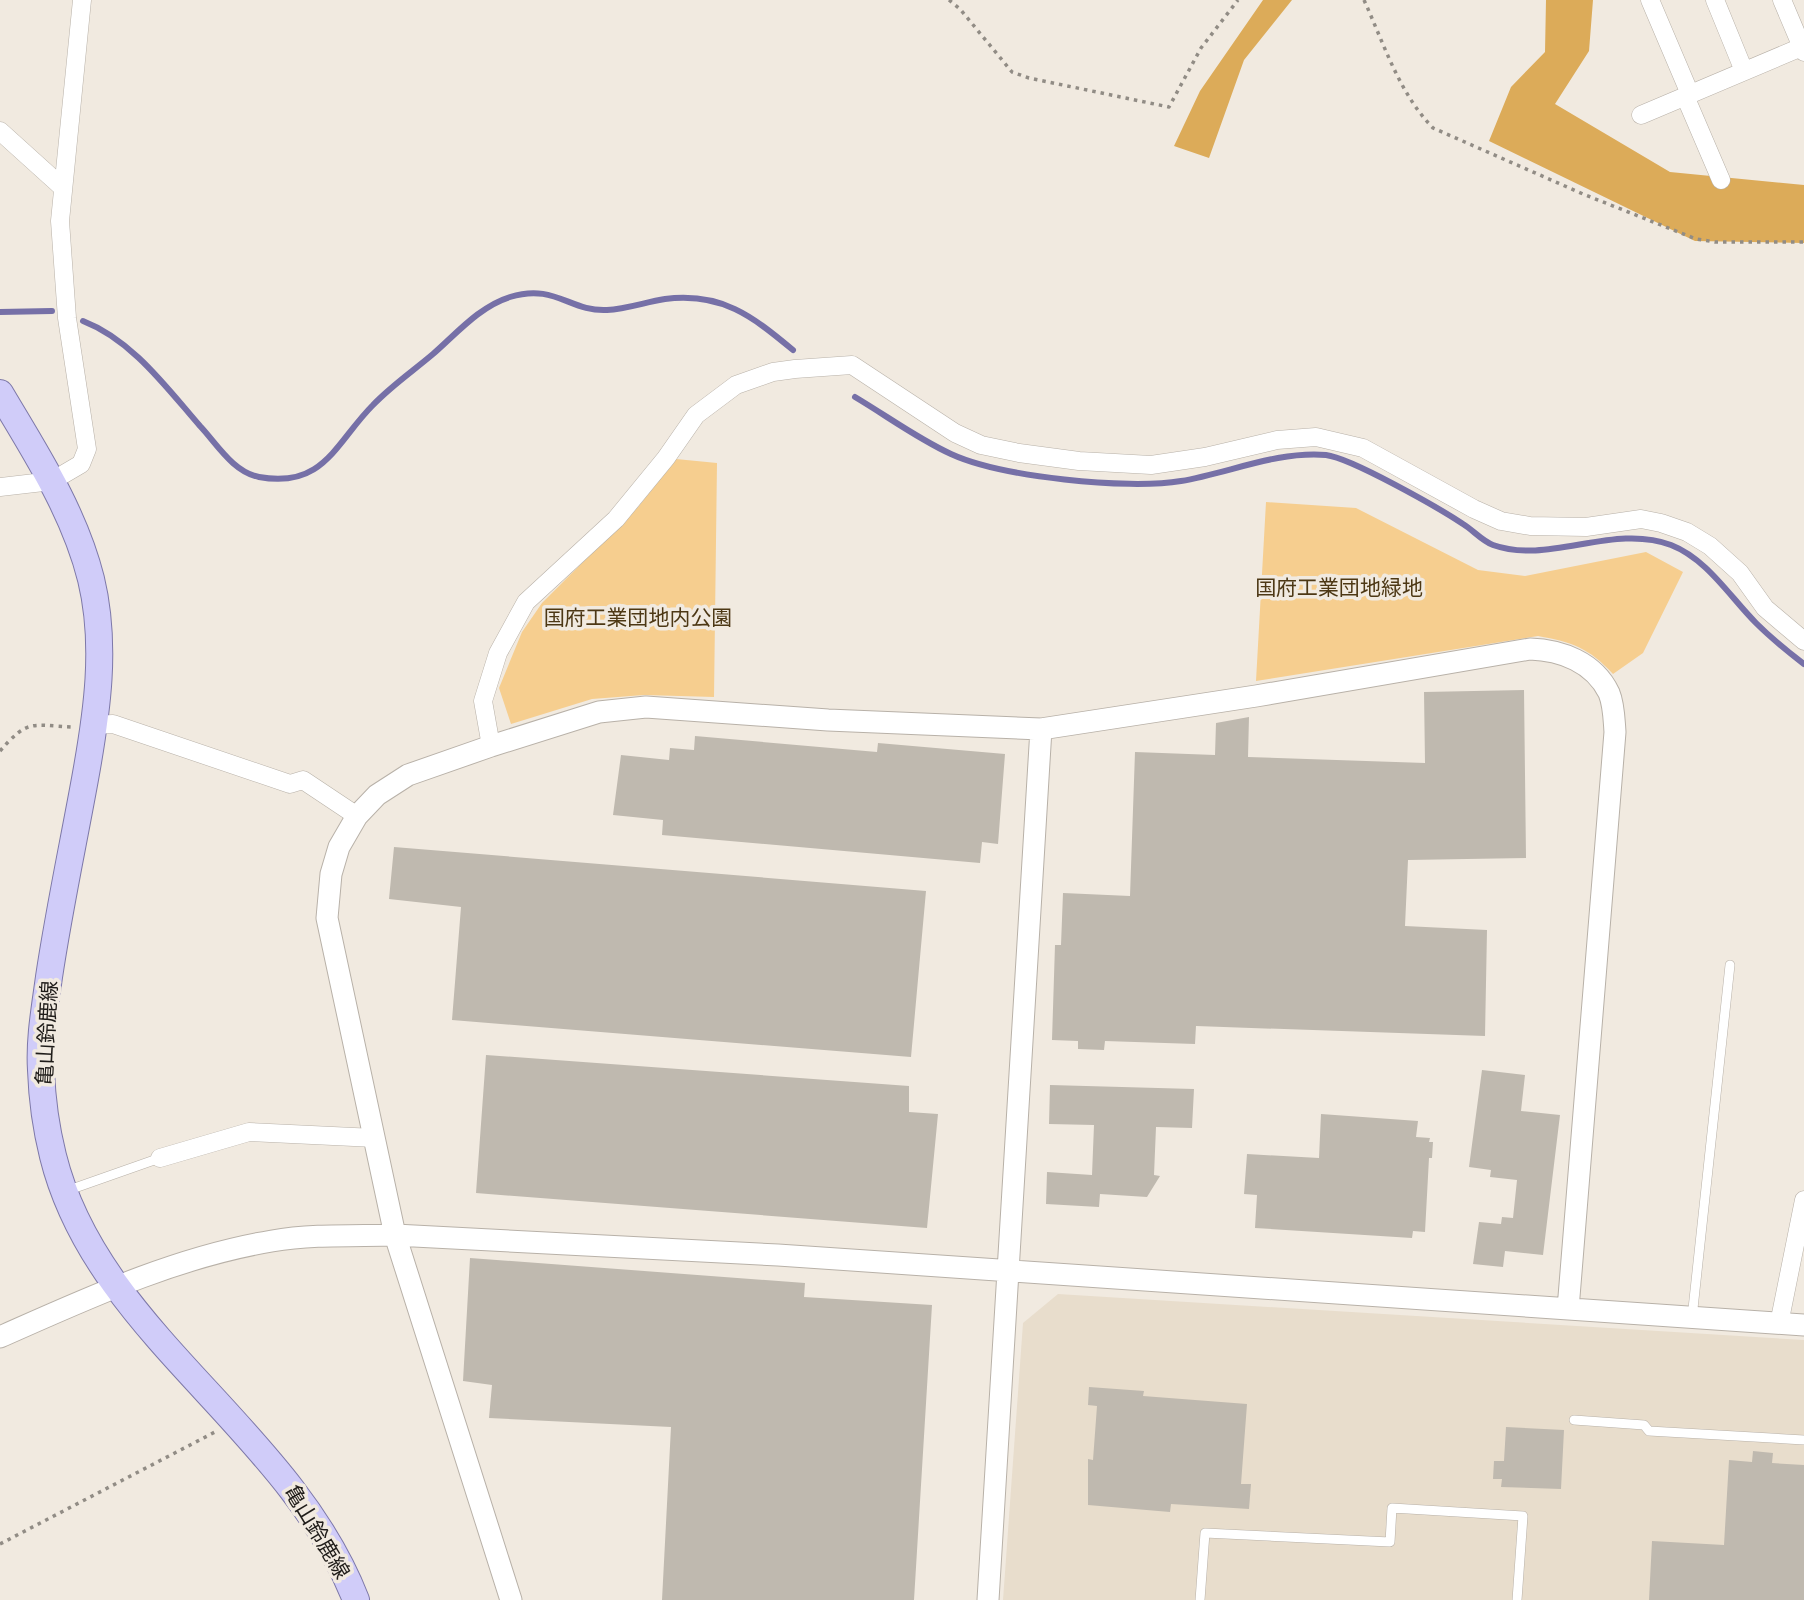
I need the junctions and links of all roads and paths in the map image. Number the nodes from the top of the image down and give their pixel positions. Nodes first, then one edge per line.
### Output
1 (82, 0) edge
2 (949, 0) edge
3 (1238, 0) edge
4 (1364, 0) edge
5 (1650, 0) edge
6 (1715, 0) edge
7 (1782, 0) edge
8 (1803, 48) edge
9 (1744, 71) junction
10 (1687, 95) junction
11 (1641, 115) dead end
12 (0, 131) edge
13 (1721, 180) dead end
14 (62, 187) junction
15 (1804, 242) edge
16 (0, 393) edge
17 (52, 481) junction
18 (0, 487) edge
19 (1804, 641) edge
20 (94, 725) junction
21 (1041, 729) junction
22 (491, 746) junction
23 (0, 751) edge
24 (350, 810) junction
25 (1730, 965) dead end
26 (375, 1138) junction
27 (160, 1158) joint
28 (64, 1192) junction
29 (1804, 1200) edge
30 (395, 1236) junction
31 (1009, 1272) junction
32 (115, 1286) junction
33 (1568, 1308) junction
34 (1692, 1318) junction
35 (1779, 1324) junction
36 (1804, 1325) edge
37 (0, 1337) edge
38 (1574, 1420) dead end
39 (235, 1421) junction
40 (1804, 1440) edge
41 (0, 1544) edge
42 (356, 1600) edge
43 (511, 1600) edge
44 (988, 1600) edge
45 (1200, 1600) edge
46 (1517, 1600) edge

1 - 14 street
2 - 3 path
4 - 15 path
5 - 10 street
6 - 9 street
7 - 8 street
8 - 9 street
9 - 10 street
10 - 11 street
10 - 13 street
12 - 14 street
14 - 17 street
16 - 17 main road, 亀山鈴鹿線
17 - 18 street
17 - 20 main road, 亀山鈴鹿線
19 - 22 street
20 - 23 path
20 - 24 street
20 - 28 main road, 亀山鈴鹿線
21 - 22 street
21 - 31 street
21 - 33 street
22 - 24 street
24 - 26 street
25 - 34 lane
26 - 27 street
26 - 30 street
27 - 28 lane
28 - 32 main road, 亀山鈴鹿線
29 - 35 street
30 - 31 street
30 - 32 street
30 - 43 street
31 - 33 street
31 - 44 street
32 - 37 street
32 - 39 main road, 亀山鈴鹿線
33 - 34 street
34 - 35 street
35 - 36 street
38 - 40 lane
39 - 41 path
39 - 42 main road, 亀山鈴鹿線
45 - 46 lane

